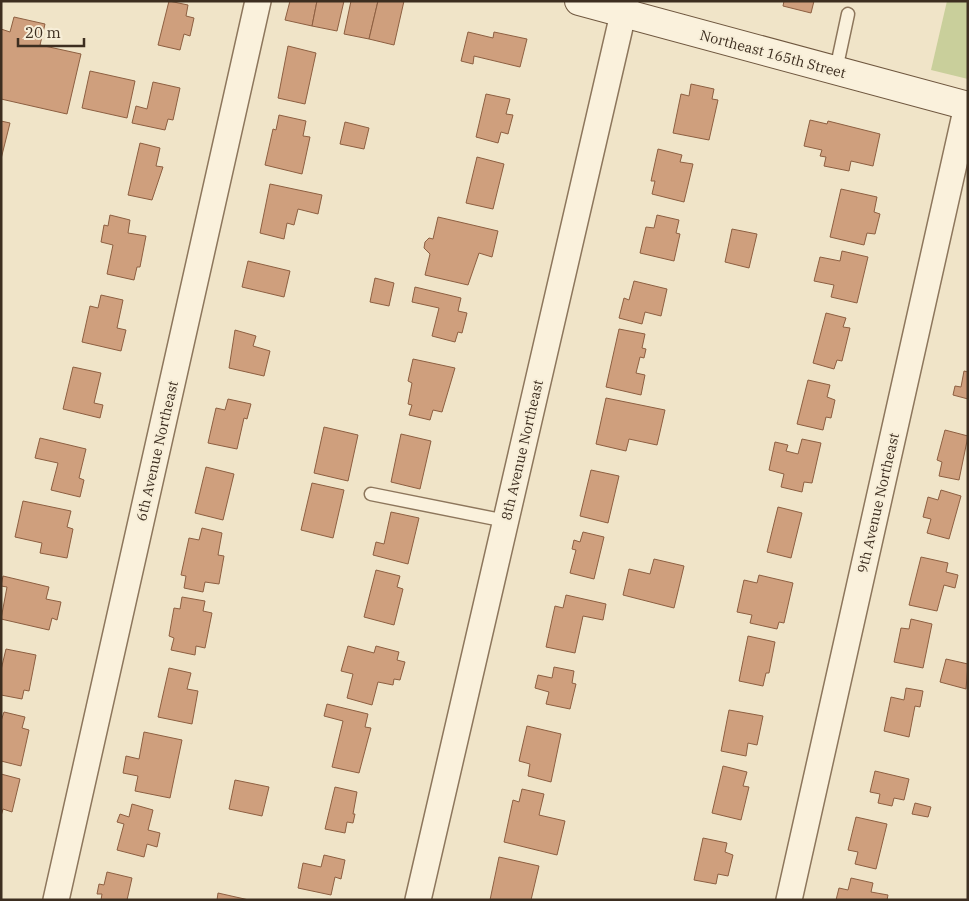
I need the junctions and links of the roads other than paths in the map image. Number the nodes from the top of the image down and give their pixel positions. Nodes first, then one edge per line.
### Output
1 (258, 1) edge
2 (579, 1) edge
3 (625, 7) edge
4 (848, 14) dead end
5 (836, 70) junction
6 (967, 106) edge
7 (371, 494) dead end
8 (506, 521) junction
9 (56, 900) edge
10 (418, 900) edge
11 (788, 900) edge

1 - 9 street, 6th Avenue Northeast
2 - 3 street, Northeast 165th Street
3 - 5 street, Northeast 165th Street
3 - 8 street, 8th Avenue Northeast
4 - 5 lane
5 - 6 street, Northeast 165th Street
6 - 11 street, 9th Avenue Northeast
7 - 8 lane
8 - 10 street, 8th Avenue Northeast

